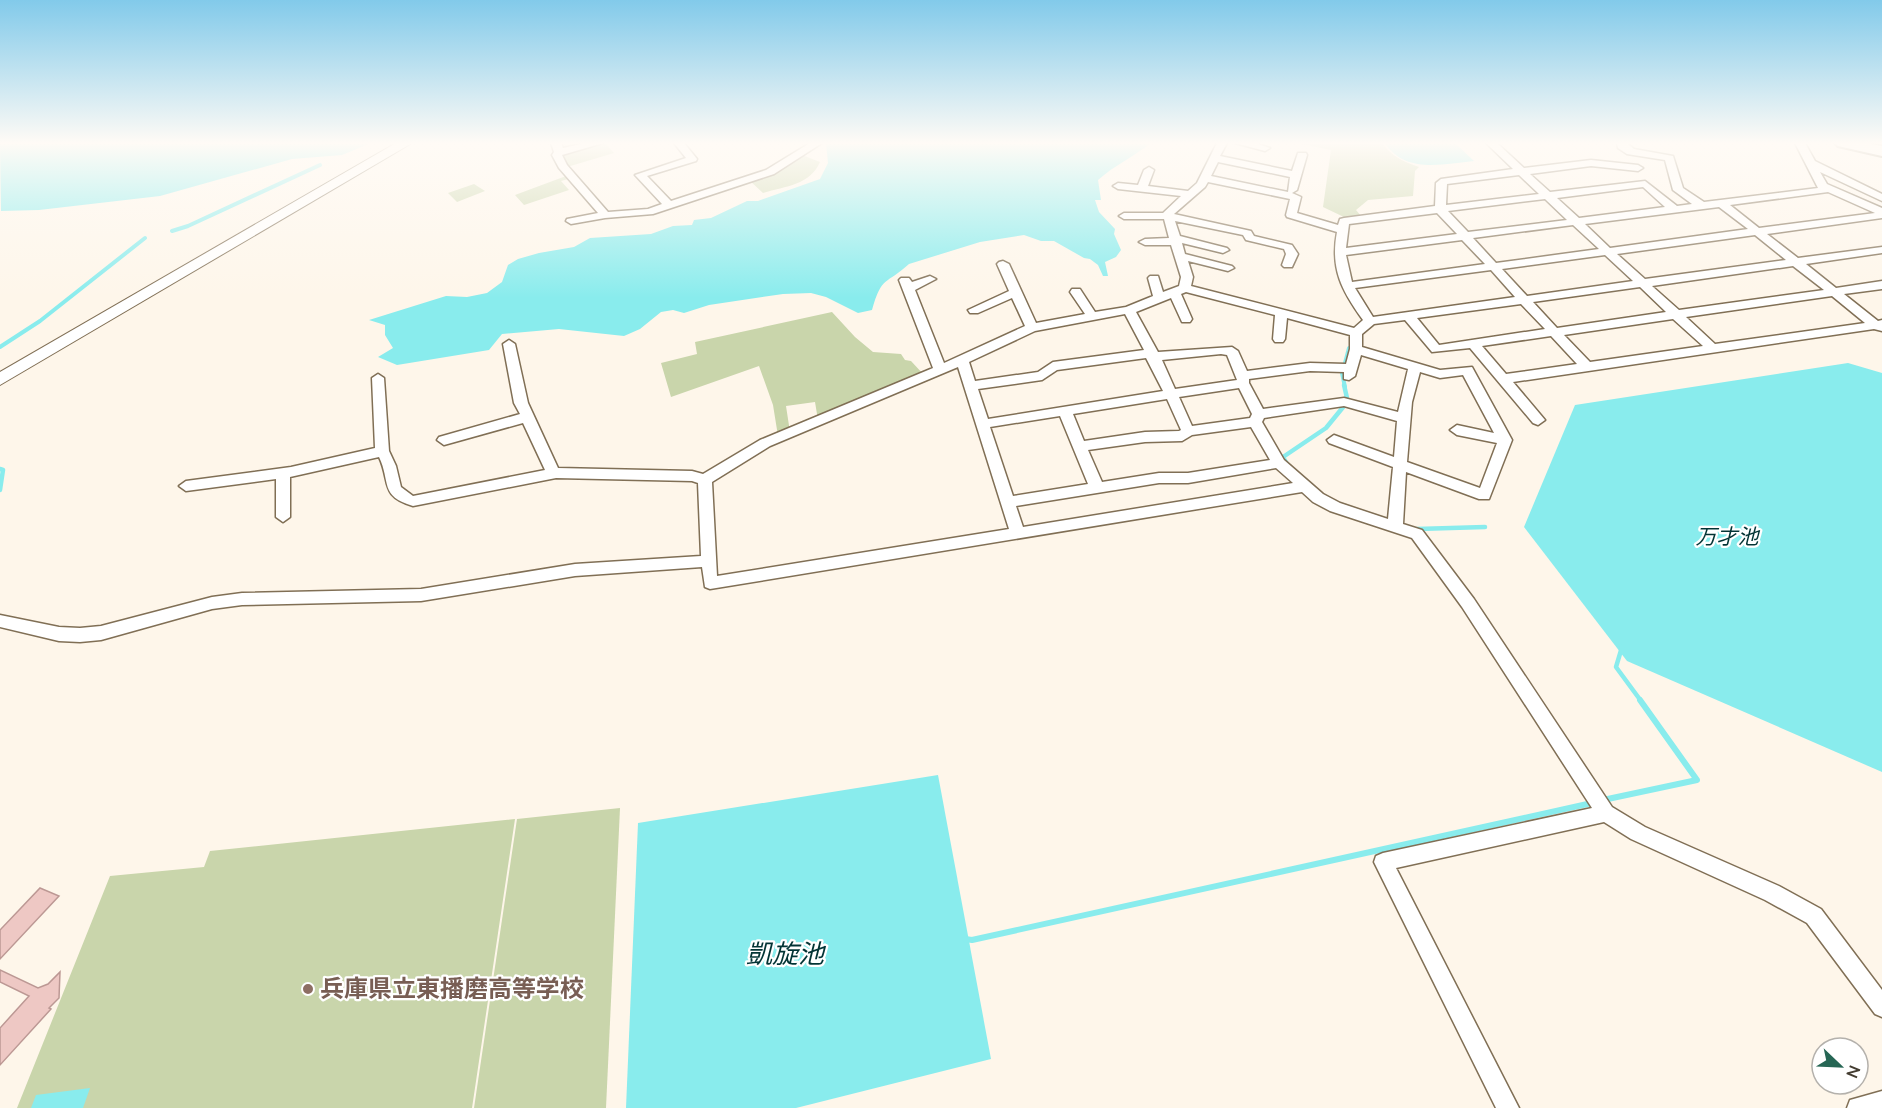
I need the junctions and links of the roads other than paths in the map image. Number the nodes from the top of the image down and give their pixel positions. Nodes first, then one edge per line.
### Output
1 (316, 195) edge
2 (587, 195) edge
3 (659, 195) edge
4 (701, 195) edge
5 (1189, 195) edge
6 (1279, 195) edge
7 (1441, 195) edge
8 (1546, 195) joint
9 (1657, 195) edge
10 (1685, 195) edge
11 (1790, 195) edge
12 (1841, 195) edge
13 (1722, 204) junction
14 (669, 205) junction
15 (1703, 206) junction
16 (1440, 209) junction
17 (1675, 210) junction
18 (1882, 214) edge
19 (604, 215) junction
20 (1124, 216) dead end
21 (1168, 216) junction
22 (572, 221) dead end
23 (1576, 223) junction
24 (1343, 230) junction
25 (1758, 233) junction
26 (1464, 237) junction
27 (1176, 240) junction
28 (1145, 242) dead end
29 (1223, 250) dead end
30 (1882, 250) edge
31 (1340, 252) junction
32 (1608, 252) junction
33 (1181, 256) junction
34 (1795, 262) junction
35 (1003, 264) dead end
36 (1288, 265) dead end
37 (1492, 266) junction
38 (1228, 268) dead end
39 (1154, 278) dead end
40 (930, 279) dead end
41 (1642, 284) junction
42 (1882, 285) edge
43 (1346, 286) junction
44 (1179, 290) junction
45 (1016, 292) junction
46 (1076, 292) dead end
47 (1833, 292) junction
48 (1160, 298) junction
49 (1524, 300) junction
50 (1258, 308) junction
51 (974, 310) dead end
52 (1129, 310) junction
53 (1281, 313) junction
54 (1675, 314) junction
55 (1408, 316) junction
56 (1093, 318) junction
57 (1186, 319) dead end
58 (1370, 321) junction
59 (1257, 322) dead end
60 (1880, 326) edge
61 (1032, 328) junction
62 (1554, 332) junction
63 (1356, 333) junction
64 (1279, 339) dead end
65 (509, 344) dead end
66 (1473, 344) junction
67 (1711, 347) junction
68 (1356, 349) junction
69 (1152, 355) junction
70 (962, 360) junction
71 (1586, 366) junction
72 (1415, 367) junction
73 (940, 370) junction
74 (378, 378) dead end
75 (0, 379) edge
76 (1503, 379) junction
77 (1243, 380) junction
78 (971, 386) junction
79 (1170, 394) junction
80 (1064, 410) junction
81 (527, 417) junction
82 (1257, 418) junction
83 (1403, 418) junction
84 (1538, 420) dead end
85 (983, 424) junction
86 (1188, 430) junction
87 (1457, 430) dead end
88 (444, 440) dead end
89 (1334, 440) dead end
90 (1505, 440) junction
91 (1080, 446) junction
92 (382, 451) junction
93 (1279, 463) junction
94 (1400, 464) junction
95 (283, 473) junction
96 (554, 474) junction
97 (705, 480) junction
98 (186, 486) dead end
99 (1303, 487) junction
100 (1097, 488) junction
101 (1008, 502) junction
102 (283, 517) dead end
103 (1395, 526) junction
104 (1018, 534) junction
105 (708, 561) junction
106 (0, 621) edge
107 (1606, 813) junction
108 (1882, 1007) edge
109 (1882, 1102) edge
110 (1508, 1108) edge
111 (1858, 1108) edge

1 - 75 street
2 - 19 street
3 - 14 street
4 - 14 street
5 - 21 street
6 - 24 street
7 - 16 street
8 - 16 street
8 - 23 street
9 - 17 street
10 - 15 street
11 - 13 street
12 - 18 street
13 - 15 street
13 - 25 street
14 - 19 street
15 - 17 street
16 - 24 street
16 - 26 street
17 - 23 street
18 - 25 street
19 - 22 street
20 - 21 street
21 - 27 street
21 - 36 street
23 - 26 street
23 - 32 street
24 - 31 street
25 - 32 street
25 - 34 street
26 - 31 street
26 - 37 street
27 - 28 street
27 - 29 street
27 - 33 street
30 - 34 street
31 - 43 street
32 - 37 street
32 - 41 street
33 - 38 street
33 - 44 street
34 - 41 street
34 - 47 street
35 - 45 street
37 - 43 street
37 - 49 street
39 - 48 street
40 - 73 street
41 - 49 street
41 - 54 street
42 - 47 street
43 - 58 street
44 - 48 street
44 - 50 street
44 - 57 street
45 - 51 street
45 - 61 street
46 - 56 street
47 - 54 street
47 - 60 street
48 - 52 street
49 - 55 street
49 - 62 street
50 - 53 street
50 - 59 street
52 - 56 street
52 - 69 street
53 - 63 street
53 - 64 street
54 - 62 street
54 - 67 street
55 - 58 street
55 - 66 street
56 - 61 street
58 - 63 street
60 - 67 street
61 - 70 street
62 - 66 street
62 - 71 street
63 - 68 street
65 - 81 street
66 - 76 street
67 - 71 street
68 - 72 street
68 - 77 street
69 - 77 street
69 - 78 street
69 - 79 street
70 - 73 street
70 - 78 street
71 - 76 street
72 - 83 street
72 - 90 street
73 - 97 street
74 - 92 street
76 - 84 street
77 - 79 street
77 - 82 street
78 - 85 street
79 - 80 street
79 - 86 street
80 - 85 street
80 - 91 street
81 - 88 street
81 - 96 street
82 - 83 street
82 - 86 street
82 - 93 street
83 - 94 street
85 - 101 street
86 - 91 street
87 - 90 street
89 - 94 street
90 - 94 street
91 - 100 street
92 - 95 street
92 - 96 street
93 - 99 street
93 - 100 street
94 - 103 street
95 - 98 street
95 - 102 street
96 - 97 street
97 - 105 street
99 - 103 street
99 - 104 street
100 - 101 street
101 - 104 street
103 - 107 street
104 - 105 street
105 - 106 street
107 - 108 street
107 - 110 street
109 - 111 street

